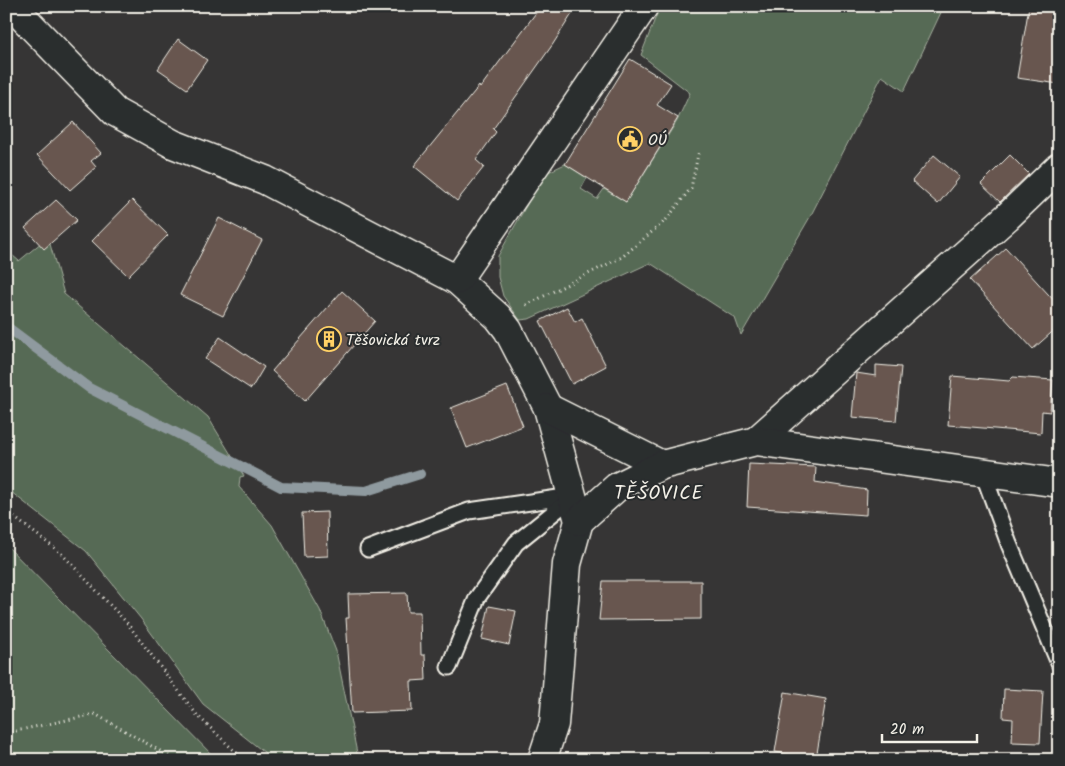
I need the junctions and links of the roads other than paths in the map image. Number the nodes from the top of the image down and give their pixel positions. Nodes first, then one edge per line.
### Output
1 (12, 6) edge
2 (644, 6) edge
3 (1059, 167) edge
4 (457, 280) junction
5 (548, 408) junction
6 (756, 441) junction
7 (662, 465) junction
8 (983, 473) junction
9 (1059, 483) edge
10 (577, 508) junction
11 (368, 549) dead end
12 (1059, 664) edge
13 (449, 667) dead end
14 (542, 760) edge

1 - 4 street
2 - 4 street
3 - 6 street
4 - 5 street
5 - 7 street
5 - 10 street
6 - 7 street
6 - 8 street
7 - 10 street
8 - 9 street
8 - 12 lane
10 - 11 lane
10 - 13 lane
10 - 14 street

